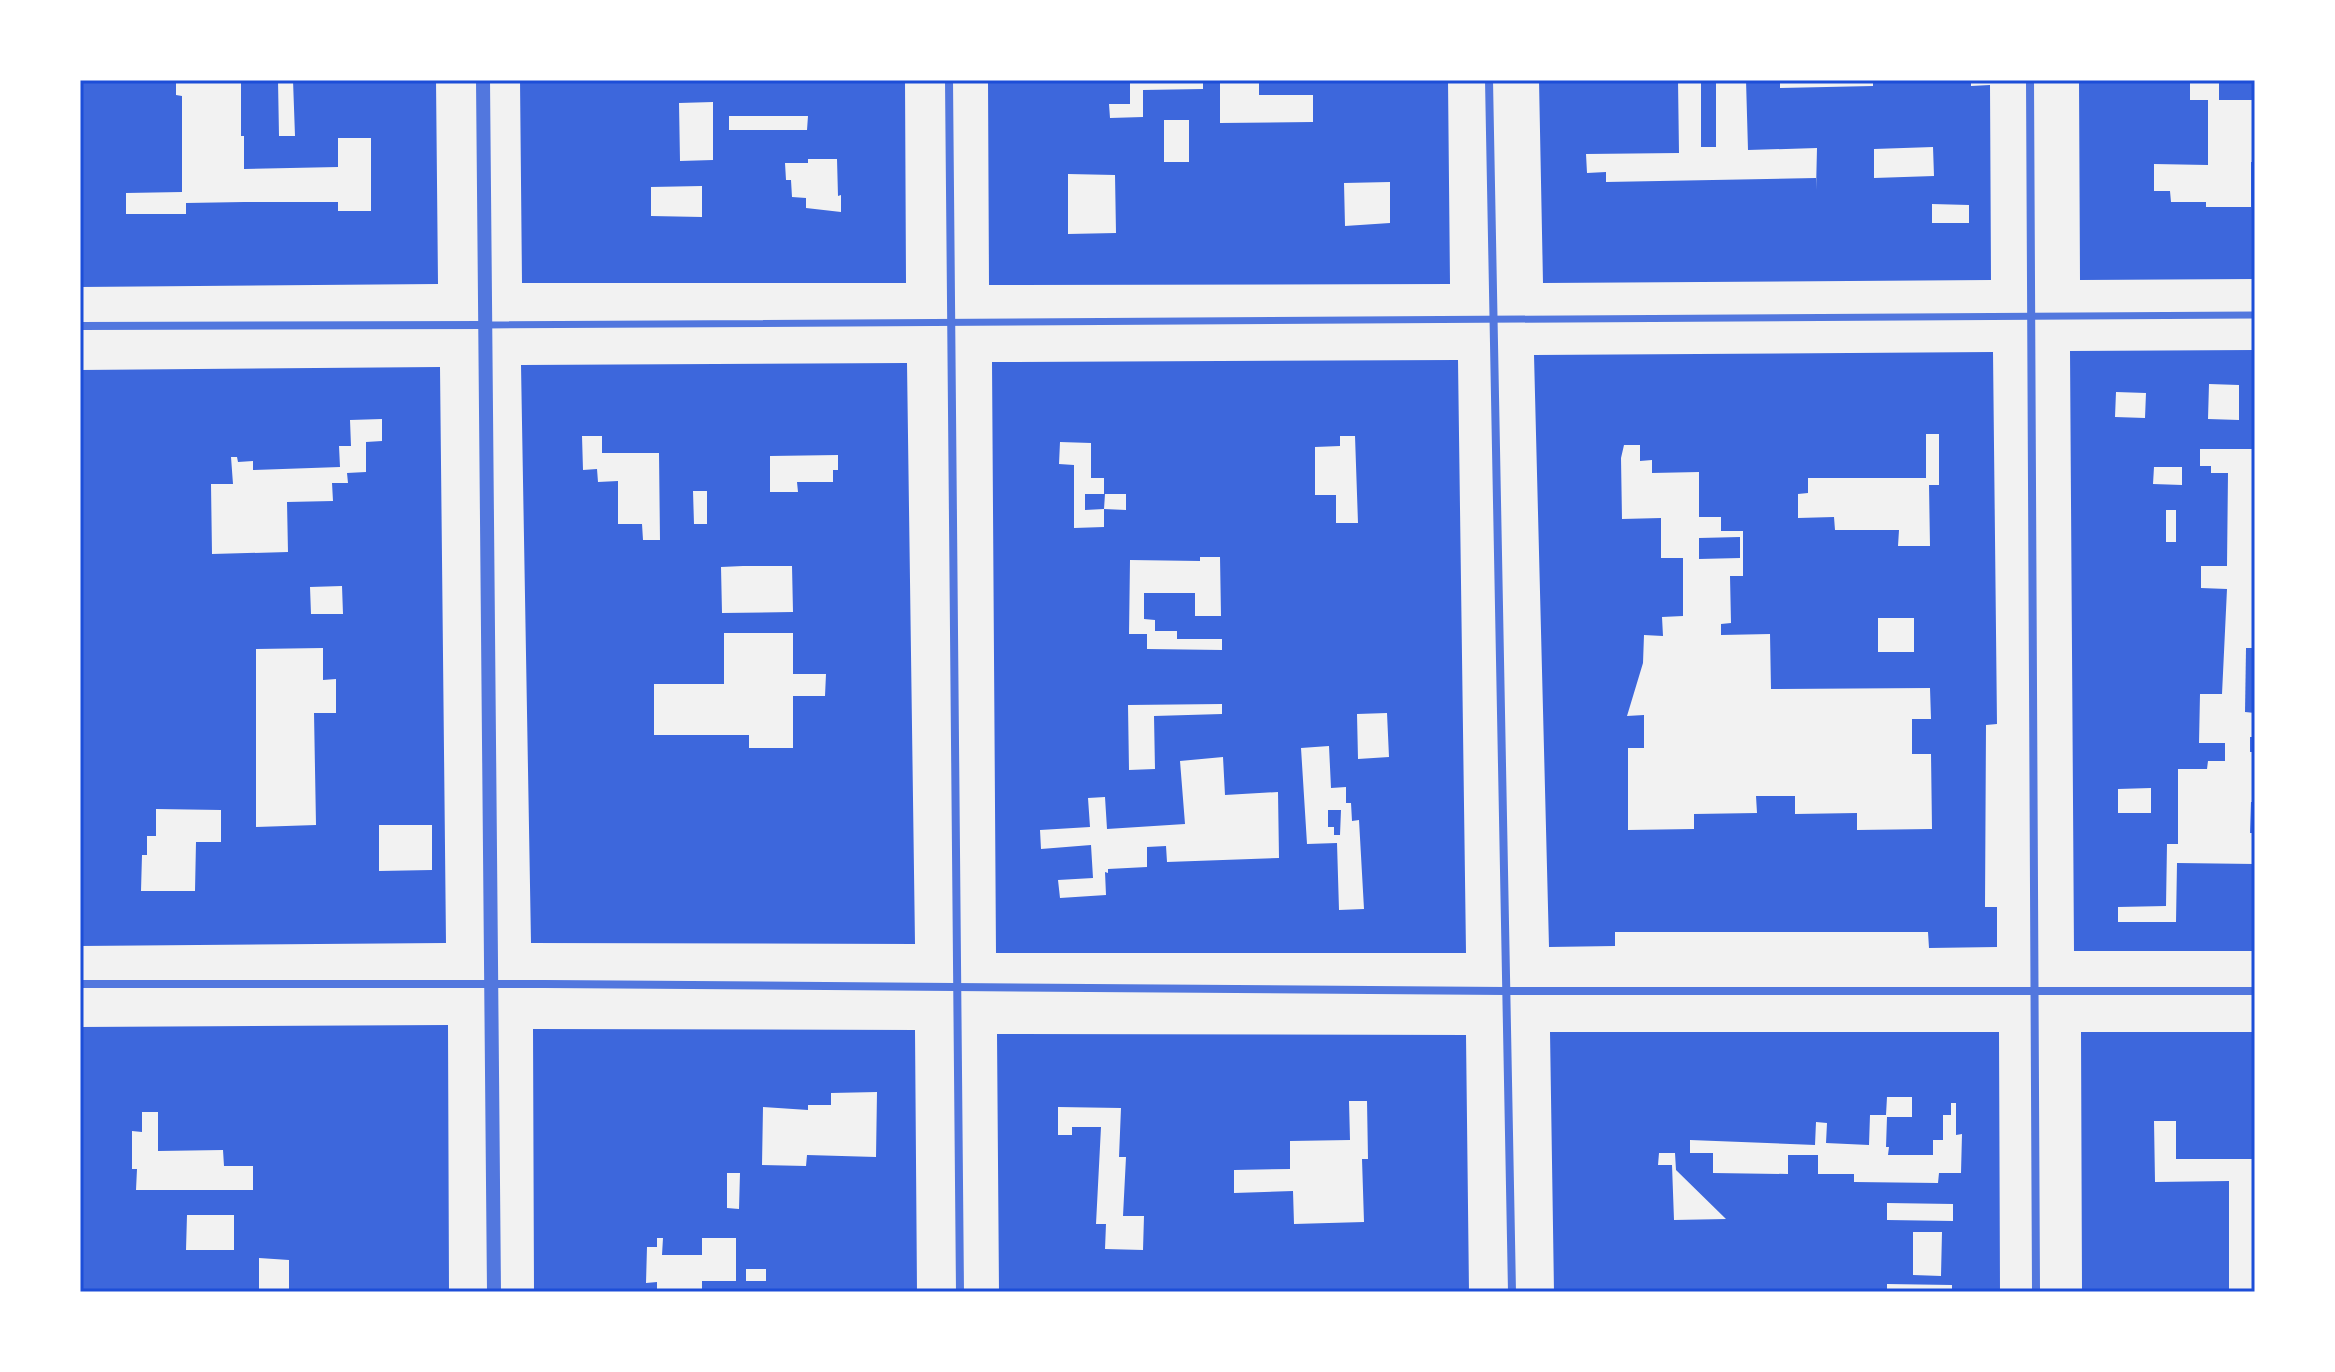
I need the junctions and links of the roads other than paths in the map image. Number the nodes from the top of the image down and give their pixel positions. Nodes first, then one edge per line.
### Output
1 (483, 80) edge
2 (949, 80) edge
3 (1489, 80) edge
4 (2030, 80) edge
5 (2033, 314) junction
6 (2255, 315) edge
7 (1493, 319) junction
8 (949, 323) junction
9 (485, 325) junction
10 (80, 326) edge
11 (80, 984) edge
12 (492, 984) junction
13 (959, 986) junction
14 (1505, 991) junction
15 (2037, 991) junction
16 (2255, 991) edge
17 (494, 1292) edge
18 (960, 1292) edge
19 (1512, 1292) edge
20 (2036, 1292) edge

1 - 9 street
2 - 8 street
3 - 7 street
4 - 5 street
5 - 6 street
5 - 7 street
5 - 15 street
7 - 8 street
7 - 14 street
8 - 9 street
8 - 13 street
9 - 10 street
9 - 12 street
11 - 12 street
12 - 13 street
12 - 17 street
13 - 14 street
13 - 18 street
14 - 15 street
14 - 19 street
15 - 16 street
15 - 20 street

